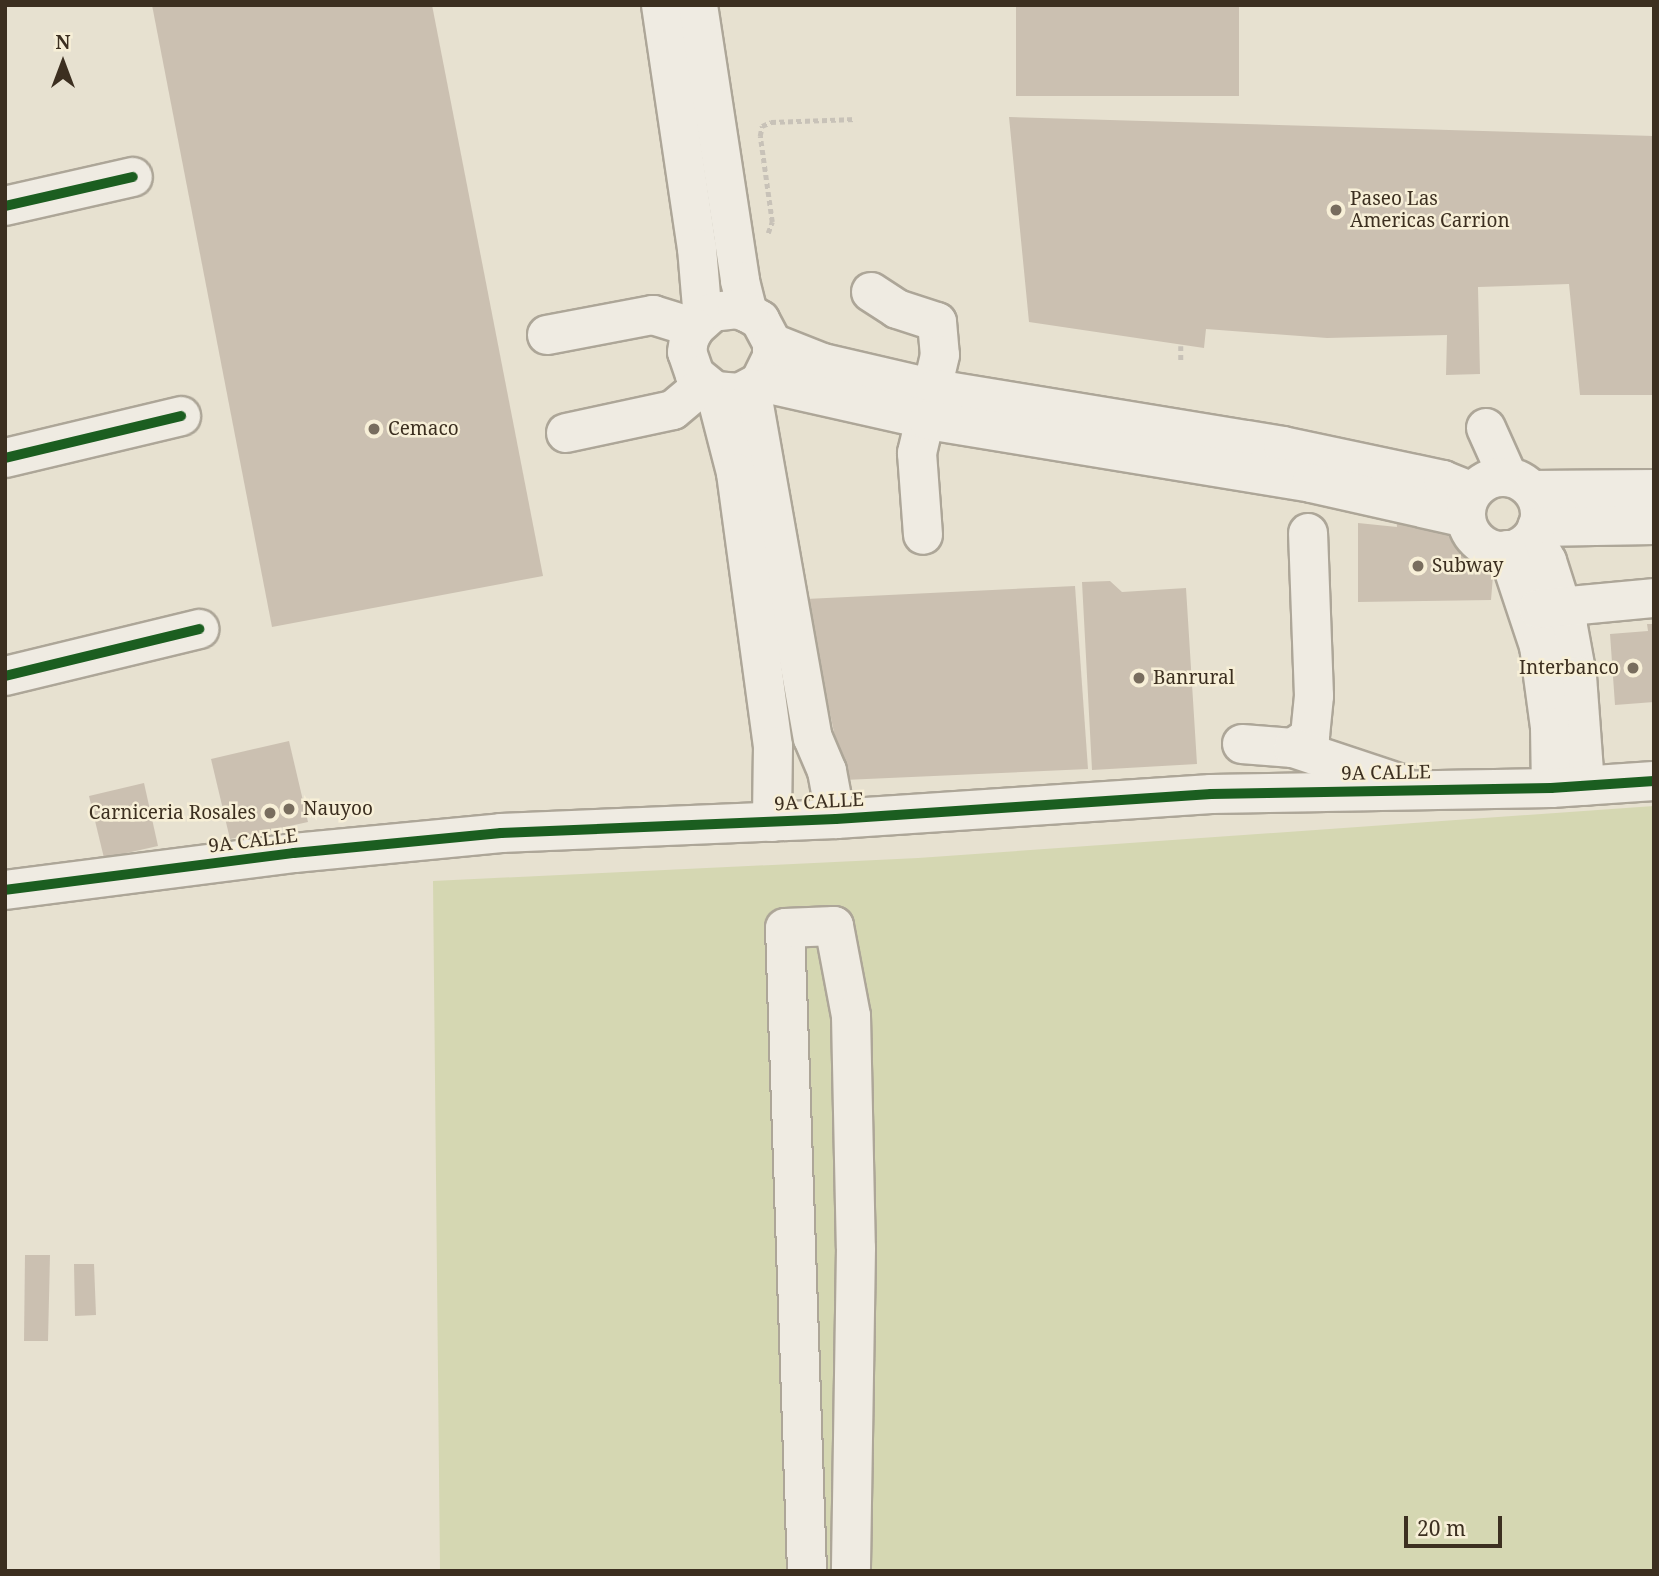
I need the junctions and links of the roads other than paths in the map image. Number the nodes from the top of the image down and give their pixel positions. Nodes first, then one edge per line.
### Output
1 (661, 5) edge
2 (698, 5) edge
3 (134, 177) dead end
4 (5, 206) edge
5 (872, 292) dead end
6 (748, 313) junction
7 (699, 323) junction
8 (547, 335) dead end
9 (772, 343) junction
10 (733, 386) junction
11 (931, 405) junction
12 (181, 416) dead end
13 (1486, 428) dead end
14 (566, 433) dead end
15 (5, 458) edge
16 (1520, 484) junction
17 (1654, 489) edge
18 (1469, 505) junction
19 (1654, 524) edge
20 (1308, 533) dead end
21 (923, 535) dead end
22 (1526, 538) junction
23 (1654, 598) edge
24 (1547, 608) junction
25 (199, 629) dead end
26 (5, 676) edge
27 (1242, 744) dead end
28 (1293, 748) junction
29 (1648, 784) edge
30 (1568, 787) junction
31 (1416, 790) junction
32 (836, 819) junction
33 (772, 822) junction
34 (5, 890) edge
35 (807, 1571) edge
36 (851, 1571) edge

1 - 7 street
2 - 6 street
3 - 4 street
5 - 11 street
6 - 7 street
6 - 9 street
7 - 8 street
7 - 10 street
9 - 10 street
9 - 11 street
10 - 11 street
10 - 14 street
10 - 32 street
10 - 33 street
11 - 18 street
11 - 21 street
12 - 15 street
13 - 16 street
16 - 17 street
16 - 18 street
16 - 22 street
18 - 22 street
19 - 22 street
20 - 28 street
22 - 24 street
23 - 24 street
24 - 30 street
25 - 26 street
27 - 28 street
28 - 31 street
29 - 30 street, 9A CALLE
30 - 31 street, 9A CALLE
31 - 32 street, 9A CALLE
32 - 33 street, 9A CALLE
33 - 34 street, 9A CALLE
35 - 36 street

